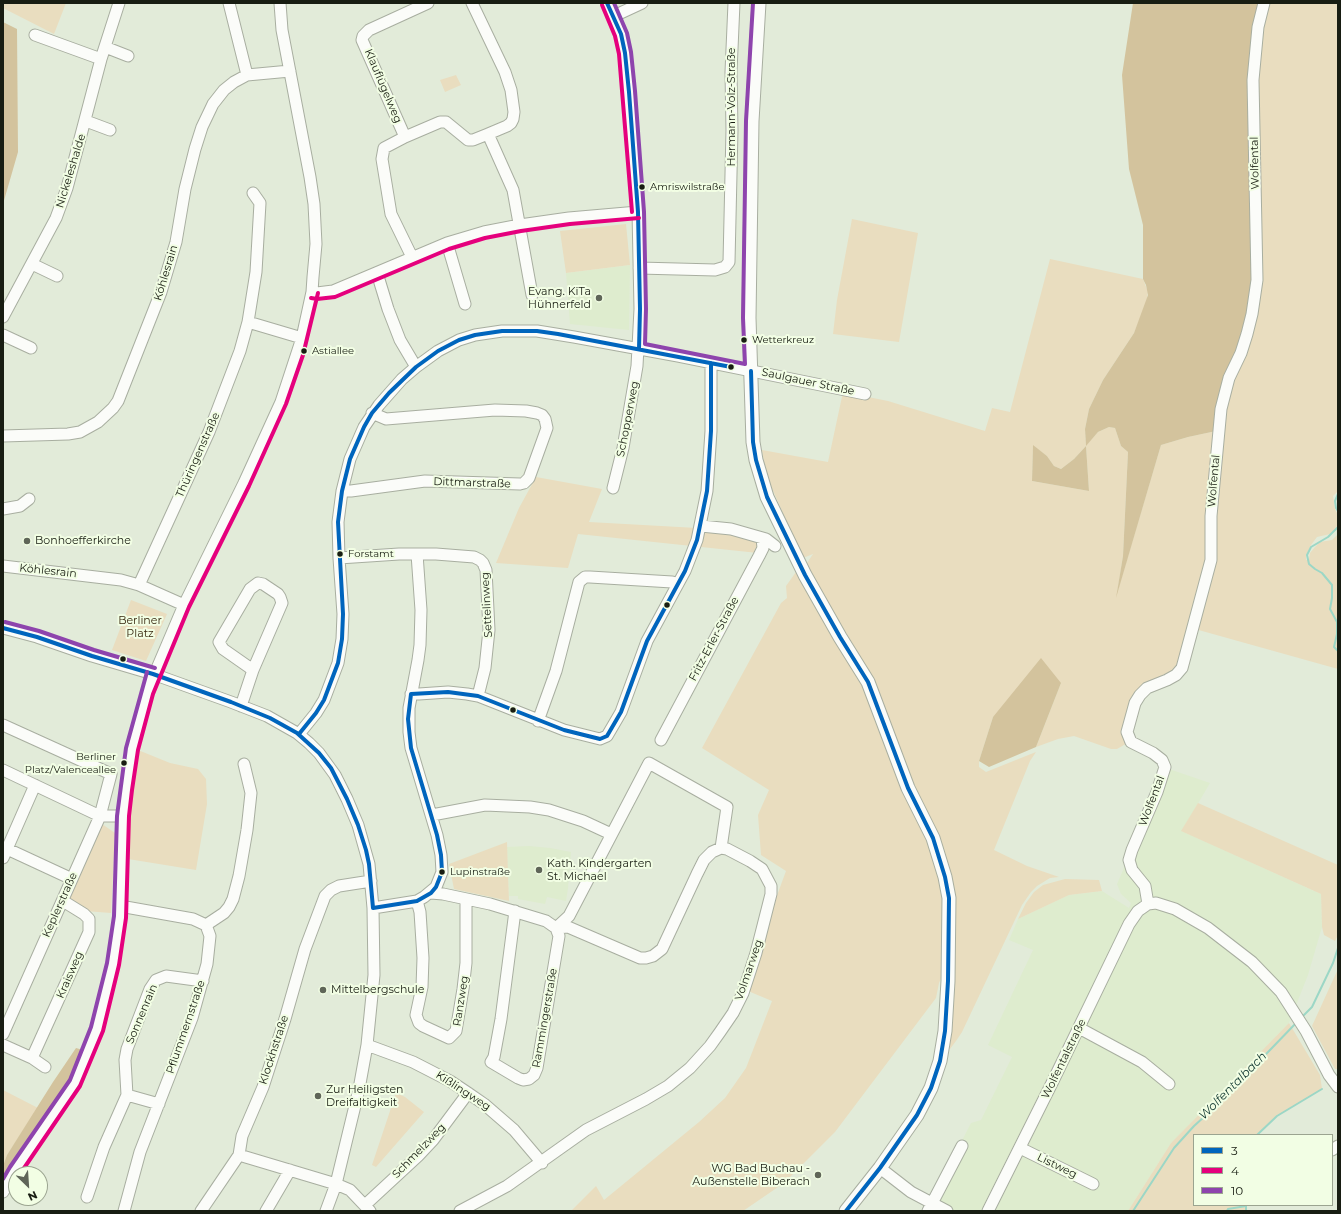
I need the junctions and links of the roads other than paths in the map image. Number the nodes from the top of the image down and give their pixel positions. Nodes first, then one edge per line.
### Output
1 (119, 3) edge
2 (229, 3) edge
3 (280, 3) edge
4 (428, 3) edge
5 (472, 3) edge
6 (607, 3) edge
7 (642, 3) edge
8 (734, 3) edge
9 (759, 3) edge
10 (1264, 3) edge
11 (614, 16) junction
12 (35, 35) dead end
13 (105, 47) junction
14 (128, 56) dead end
15 (101, 59) junction
16 (290, 71) junction
17 (247, 75) junction
18 (86, 121) junction
19 (110, 130) dead end
20 (488, 134) junction
21 (405, 137) junction
22 (253, 193) dead end
23 (638, 212) junction
24 (520, 225) junction
25 (447, 243) junction
26 (412, 257) junction
27 (32, 264) junction
28 (639, 268) junction
29 (377, 273) junction
30 (57, 276) dead end
31 (312, 292) junction
32 (532, 294) dead end
33 (465, 304) dead end
34 (3, 317) edge
35 (248, 322) junction
36 (3, 335) edge
37 (302, 338) junction
38 (31, 348) dead end
39 (639, 349) junction
40 (711, 363) junction
41 (416, 367) junction
42 (750, 371) junction
43 (865, 394) dead end
44 (372, 413) junction
45 (3, 436) edge
46 (613, 488) dead end
47 (342, 491) junction
48 (29, 499) dead end
49 (3, 509) edge
50 (701, 526) junction
51 (762, 538) junction
52 (775, 546) dead end
53 (417, 554) junction
54 (339, 558) junction
55 (3, 566) edge
56 (678, 584) junction
57 (139, 585) junction
58 (184, 605) junction
59 (3, 628) edge
60 (253, 670) junction
61 (153, 674) junction
62 (411, 694) junction
63 (478, 696) junction
64 (241, 706) junction
65 (538, 721) junction
66 (3, 725) edge
67 (299, 734) junction
68 (661, 740) dead end
69 (244, 764) dead end
70 (3, 770) edge
71 (35, 785) junction
72 (432, 815) junction
73 (100, 816) junction
74 (123, 816) junction
75 (611, 834) junction
76 (721, 848) junction
77 (4, 851) edge
78 (72, 879) junction
79 (371, 881) junction
80 (431, 893) junction
81 (466, 900) junction
82 (63, 901) junction
83 (417, 901) junction
84 (120, 906) junction
85 (1145, 906) junction
86 (373, 908) junction
87 (515, 911) junction
88 (206, 925) junction
89 (556, 928) junction
90 (203, 981) junction
91 (1079, 1028) junction
92 (3, 1034) edge
93 (3, 1045) edge
94 (367, 1045) junction
95 (32, 1058) junction
96 (45, 1066) dead end
97 (1335, 1082) edge
98 (1169, 1084) dead end
99 (468, 1093) junction
100 (127, 1095) junction
101 (159, 1104) junction
102 (962, 1146) dead end
103 (1020, 1148) junction
104 (240, 1155) junction
105 (542, 1163) junction
106 (880, 1168) junction
107 (290, 1170) junction
108 (336, 1184) junction
109 (1093, 1184) dead end
110 (3, 1192) edge
111 (87, 1197) dead end
112 (368, 1208) edge
113 (930, 1208) edge
114 (124, 1211) edge
115 (201, 1211) edge
116 (266, 1211) edge
117 (326, 1211) edge
118 (460, 1211) edge
119 (846, 1211) edge
120 (947, 1211) edge
121 (988, 1211) edge

1 - 13 street, Nickeleshalde
2 - 17 street
3 - 16 street
4 - 21 street, Klauflügelweg
5 - 20 street
6 - 11 street
7 - 11 street
8 - 28 street, Hermann-Volz-Straße
9 - 42 main road, Saulgauer Straße
10 - 85 street, Wolfental
11 - 23 street
12 - 15 street
13 - 14 street
13 - 15 street, Nickeleshalde
15 - 18 street, Nickeleshalde
16 - 17 street, Köhlesrain
16 - 31 street
17 - 45 street, Köhlesrain
18 - 19 street, Nickeleshalde
18 - 27 street, Nickeleshalde
20 - 21 street, Klauflügelweg
20 - 24 street
21 - 26 street, Klauflügelweg
22 - 35 street, Thüringenstraße
23 - 24 street
23 - 28 street
24 - 25 street
24 - 32 street
25 - 26 street
25 - 33 street
26 - 29 street
27 - 30 street
27 - 34 street, Nickeleshalde
28 - 39 street
29 - 31 street
29 - 41 street
31 - 37 street
35 - 37 street
35 - 57 street, Thüringenstraße
36 - 38 street
37 - 58 street
39 - 40 street
39 - 41 street
39 - 46 street, Schopperweg
40 - 42 street
40 - 50 street
41 - 44 street
42 - 43 street, Saulgauer Straße
42 - 106 main road, Saulgauer Straße
44 - 47 street
44 - 47 street, Dittmarstraße
47 - 54 street
48 - 49 street
50 - 51 street
50 - 56 street
51 - 52 street
51 - 68 street, Fritz-Erler-Straße
53 - 54 street, Settelinweg
53 - 62 street
53 - 63 street, Settelinweg
54 - 67 street
55 - 57 street, Köhlesrain
56 - 65 street
56 - 65 street
57 - 58 street, Köhlesrain
58 - 61 street
59 - 61 street
60 - 60 street
60 - 64 street
61 - 64 street
61 - 74 street
62 - 63 street
62 - 72 street
63 - 65 street
64 - 67 street
66 - 73 street, Keplerstraße
67 - 79 street
69 - 88 street
70 - 71 street
71 - 73 street
71 - 77 street
72 - 75 street
72 - 80 street
73 - 74 street
73 - 78 street, Keplerstraße
74 - 84 street
75 - 76 street
75 - 89 street
76 - 89 street
76 - 105 street, Volmarweg
77 - 78 street
78 - 82 street, Keplerstraße
79 - 86 street
79 - 104 street, Klockhstraße
80 - 81 street
80 - 83 street
81 - 83 street, Ranzweg
81 - 87 street
82 - 92 street, Keplerstraße
82 - 95 street, Kraisweg
83 - 86 street
84 - 88 street
84 - 110 street
85 - 91 street, Wolfentalstraße
85 - 97 street
86 - 94 street
87 - 89 street
87 - 89 street, Rammingerstraße
88 - 90 street, Pflummernstraße
90 - 100 street, Sonnenrain
90 - 101 street, Pflummernstraße
91 - 98 street
91 - 103 street, Wolfentalstraße
93 - 95 street
94 - 99 street, Kißlingweg
94 - 108 street
95 - 96 street
99 - 105 street, Kißlingweg
99 - 112 street, Schmelzweg
100 - 101 street
100 - 111 street, Sonnenrain
101 - 114 street, Pflummernstraße
102 - 113 street
103 - 109 street, Listweg
103 - 121 street, Wolfentalstraße
104 - 107 street
104 - 115 street
105 - 118 street, Volmarweg
106 - 113 street
106 - 119 main road, Saulgauer Straße
107 - 108 street
107 - 116 street
108 - 112 street
108 - 117 street
113 - 120 street

